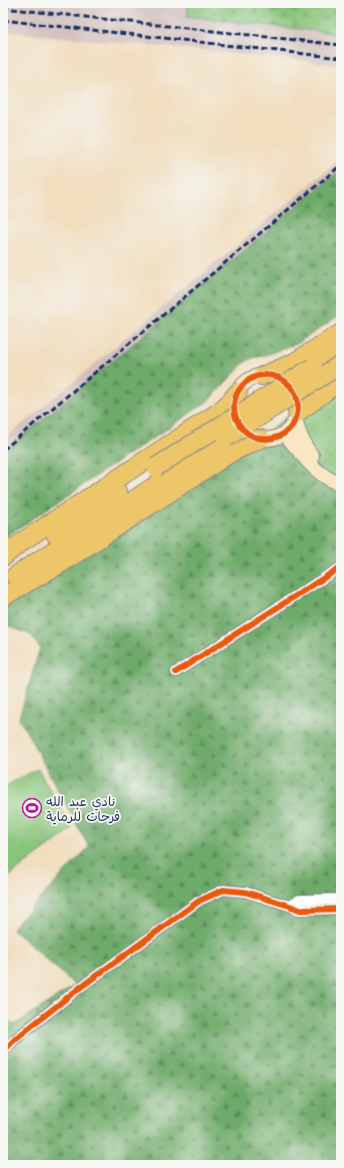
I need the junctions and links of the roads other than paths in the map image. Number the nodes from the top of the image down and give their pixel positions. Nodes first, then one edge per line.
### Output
1 (341, 333) edge
2 (341, 348) edge
3 (341, 364) edge
4 (262, 376) junction
5 (341, 380) edge
6 (238, 392) junction
7 (297, 416) junction
8 (284, 434) junction
9 (262, 439) junction
10 (341, 476) edge
11 (341, 484) edge
12 (55, 542) junction
13 (3, 558) edge
14 (341, 567) edge
15 (3, 568) edge
16 (3, 585) edge
17 (3, 597) edge
18 (176, 672) dead end
19 (341, 899) edge
20 (290, 906) junction
21 (341, 909) edge
22 (3, 1052) edge

1 - 4 highway
2 - 12 highway, bridge
3 - 12 highway, bridge
4 - 6 street
4 - 7 street
5 - 7 highway
6 - 9 street
6 - 13 highway
7 - 8 street
7 - 10 street
8 - 9 street
8 - 11 street
9 - 17 highway
12 - 15 highway
12 - 16 highway
14 - 18 street
19 - 20 street
20 - 21 street
20 - 22 street

